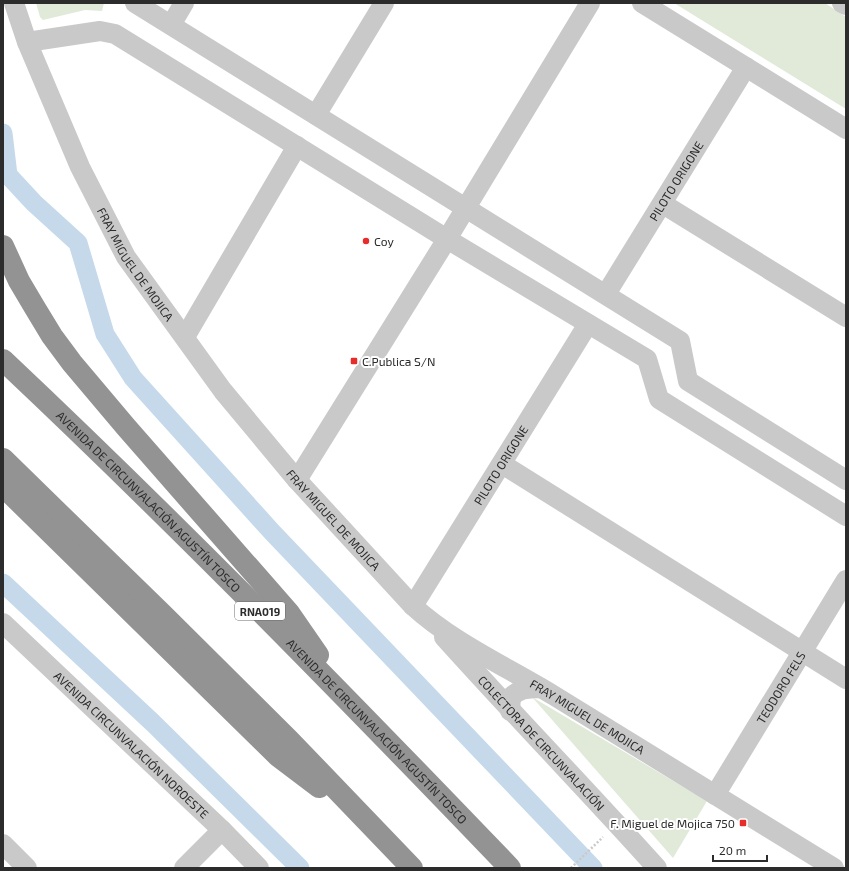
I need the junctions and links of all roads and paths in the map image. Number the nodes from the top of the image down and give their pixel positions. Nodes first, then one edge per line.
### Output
1 (14, 3) edge
2 (135, 3) edge
3 (184, 3) edge
4 (384, 3) edge
5 (590, 3) edge
6 (642, 3) edge
7 (842, 3) edge
8 (846, 5) edge
9 (171, 25) junction
10 (27, 42) junction
11 (746, 67) junction
12 (316, 114) junction
13 (846, 129) edge
14 (297, 146) junction
15 (663, 204) junction
16 (465, 208) junction
17 (447, 239) junction
18 (3, 246) edge
19 (606, 294) junction
20 (846, 317) edge
21 (588, 324) junction
22 (185, 337) junction
23 (3, 360) edge
24 (3, 459) edge
25 (502, 464) junction
26 (297, 480) junction
27 (846, 480) edge
28 (3, 486) edge
29 (846, 516) edge
30 (846, 580) edge
31 (420, 612) junction
32 (3, 623) edge
33 (803, 652) junction
34 (846, 678) edge
35 (541, 688) junction
36 (349, 701) junction
37 (510, 711) junction
38 (715, 795) junction
39 (376, 829) junction
40 (222, 830) junction
41 (607, 842) dead end
42 (3, 844) edge
43 (27, 868) edge
44 (184, 868) edge
45 (259, 868) edge
46 (412, 868) edge
47 (510, 868) edge
48 (571, 868) edge
49 (657, 868) edge
50 (834, 868) edge

1 - 10 street, FRAY MIGUEL DE MOJICA
2 - 9 street
3 - 9 street
4 - 12 street
5 - 16 street
6 - 11 street
7 - 8 street
9 - 12 street
10 - 14 street
10 - 22 street, FRAY MIGUEL DE MOJICA
11 - 13 street
11 - 15 street, PILOTO ORIGONE
12 - 16 street
14 - 17 street
14 - 22 street
15 - 19 street, PILOTO ORIGONE
15 - 20 street
16 - 17 street
16 - 19 street
17 - 21 street
17 - 26 street
18 - 36 highway
19 - 27 street
21 - 25 street, PILOTO ORIGONE
21 - 29 street
22 - 26 street, FRAY MIGUEL DE MOJICA
23 - 36 highway, AVENIDA DE CIRCUNVALACIÓN AGUSTÍN TOSCO / RNA019
24 - 39 highway
25 - 31 street, PILOTO ORIGONE
25 - 33 street
26 - 31 street, FRAY MIGUEL DE MOJICA
28 - 39 highway
30 - 33 street, TEODORO FELS
31 - 35 street, FRAY MIGUEL DE MOJICA
31 - 37 street, COLECTORA DE CIRCUNVALACIÓN
32 - 40 street, AVENIDA CIRCUNVALACIÓN NOROESTE
33 - 34 street
33 - 38 street, TEODORO FELS
35 - 37 street
35 - 38 street, FRAY MIGUEL DE MOJICA
36 - 47 highway, AVENIDA DE CIRCUNVALACIÓN AGUSTÍN TOSCO / RNA019
37 - 49 street, COLECTORA DE CIRCUNVALACIÓN
38 - 50 street, FRAY MIGUEL DE MOJICA
39 - 46 highway
40 - 44 street
40 - 45 street, AVENIDA CIRCUNVALACIÓN NOROESTE
41 - 48 path
42 - 43 street

